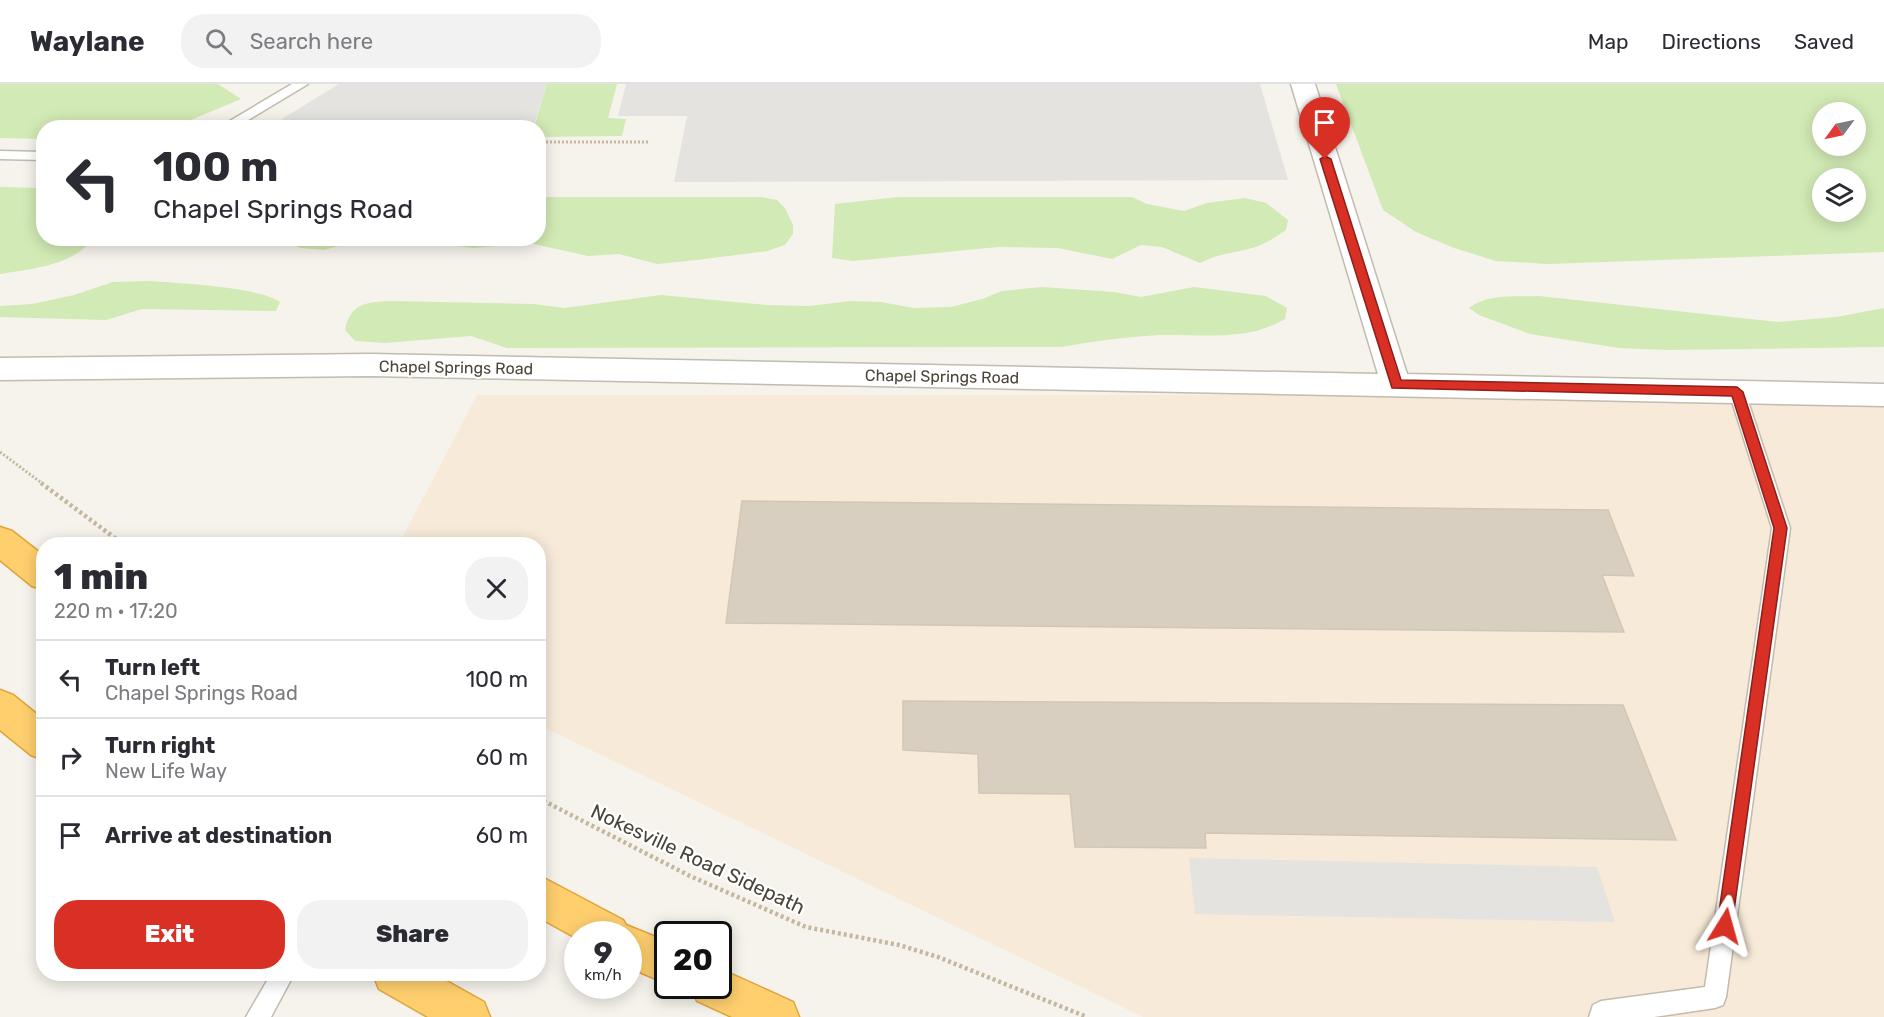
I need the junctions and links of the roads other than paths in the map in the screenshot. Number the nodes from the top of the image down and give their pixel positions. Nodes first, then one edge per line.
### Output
1 (302, 84) edge
2 (1303, 84) edge
3 (238, 120) edge
4 (0, 155) edge
5 (36, 156) edge
6 (0, 369) edge
7 (1396, 385) junction
8 (1737, 392) junction
9 (1884, 395) edge
10 (0, 541) edge
11 (36, 570) edge
12 (0, 707) edge
13 (36, 736) edge
14 (546, 899) edge
15 (585, 921) edge
16 (279, 981) edge
17 (406, 981) edge
18 (732, 995) edge
19 (258, 1017) edge
20 (469, 1017) edge
21 (778, 1017) edge
22 (1601, 1017) edge

1 - 3 lane
2 - 7 street
4 - 5 lane
6 - 7 street, Chapel Springs Road
7 - 8 street, Chapel Springs Road
8 - 9 street, Chapel Springs Road
8 - 22 lane
10 - 11 highway
12 - 13 highway
14 - 15 highway
16 - 19 lane
17 - 20 highway
18 - 21 highway

